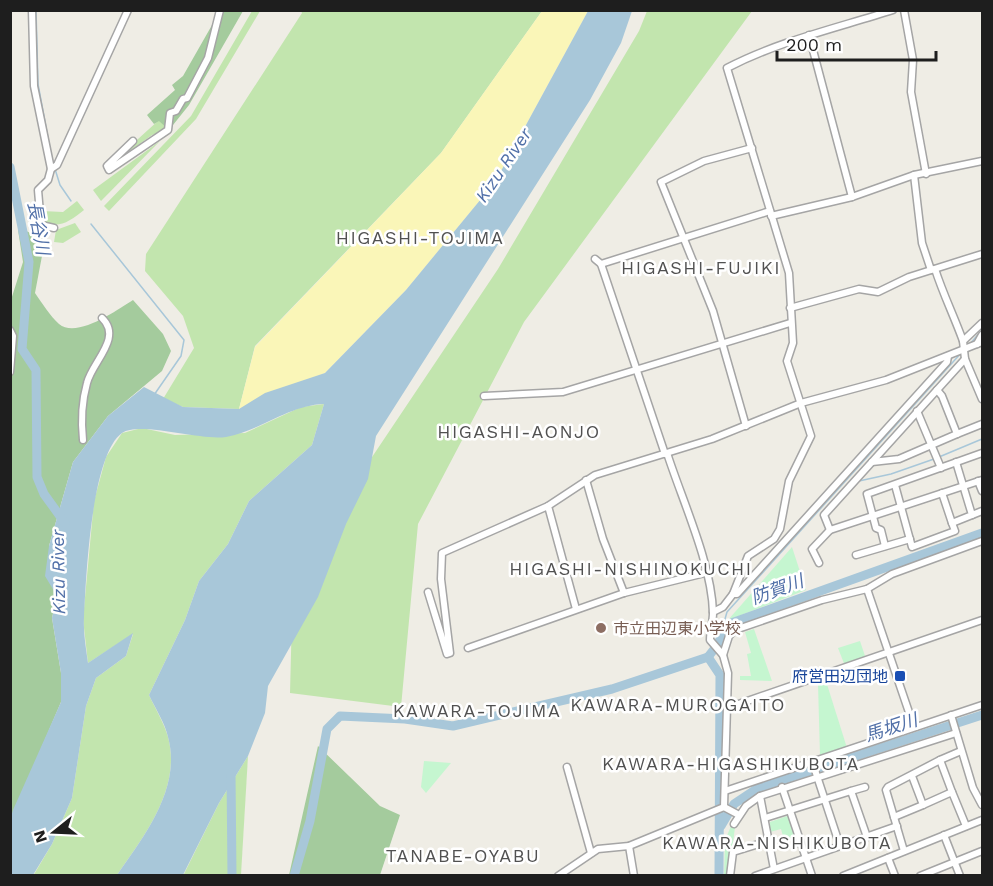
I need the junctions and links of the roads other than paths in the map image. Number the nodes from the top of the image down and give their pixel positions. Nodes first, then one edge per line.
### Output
1 (32, 10) edge
2 (128, 10) edge
3 (220, 10) edge
4 (893, 10) edge
5 (903, 10) edge
6 (809, 35) junction
7 (133, 141) dead end
8 (752, 148) junction
9 (982, 161) edge
10 (54, 167) junction
11 (926, 174) junction
12 (914, 175) junction
13 (852, 197) junction
14 (771, 214) junction
15 (54, 228) dead end
16 (683, 236) junction
17 (982, 254) edge
18 (595, 259) dead end
19 (601, 264) junction
20 (933, 270) junction
21 (790, 308) junction
22 (102, 318) dead end
23 (790, 323) junction
24 (982, 323) edge
25 (10, 330) edge
26 (982, 335) edge
27 (963, 341) junction
28 (980, 343) edge
29 (721, 344) junction
30 (965, 349) junction
31 (948, 356) junction
32 (965, 359) junction
33 (636, 370) junction
34 (10, 372) edge
35 (937, 390) junction
36 (484, 396) dead end
37 (982, 399) edge
38 (801, 403) junction
39 (917, 411) junction
40 (982, 424) edge
41 (746, 426) junction
42 (957, 434) junction
43 (84, 440) dead end
44 (932, 444) junction
45 (982, 453) edge
46 (666, 454) junction
47 (872, 462) junction
48 (956, 462) junction
49 (941, 468) junction
50 (586, 480) junction
51 (980, 481) edge
52 (895, 485) junction
53 (964, 486) junction
54 (982, 491) edge
55 (942, 493) junction
56 (819, 503) junction
57 (548, 506) junction
58 (901, 506) junction
59 (982, 511) edge
60 (824, 515) junction
61 (872, 515) junction
62 (972, 515) junction
63 (952, 523) junction
64 (830, 530) junction
65 (910, 539) junction
66 (982, 541) edge
67 (885, 546) junction
68 (856, 555) dead end
69 (819, 563) dead end
70 (705, 573) junction
71 (867, 589) junction
72 (428, 592) dead end
73 (624, 593) junction
74 (733, 594) junction
75 (576, 609) junction
76 (713, 612) junction
77 (982, 620) edge
78 (468, 648) dead end
79 (889, 653) junction
80 (721, 654) junction
81 (982, 705) edge
82 (727, 708) junction
83 (951, 716) junction
84 (914, 727) junction
85 (956, 730) junction
86 (961, 752) junction
87 (940, 760) junction
88 (812, 763) junction
89 (567, 767) dead end
90 (816, 774) junction
91 (912, 776) junction
92 (865, 787) dead end
93 (782, 788) junction
94 (725, 791) junction
95 (851, 791) junction
96 (952, 792) junction
97 (760, 796) junction
98 (824, 800) junction
99 (923, 805) junction
100 (982, 805) edge
101 (722, 809) junction
102 (790, 810) junction
103 (737, 814) junction
104 (894, 817) junction
105 (765, 818) junction
106 (982, 820) edge
107 (734, 824) dead end
108 (897, 826) junction
109 (966, 826) junction
110 (944, 835) junction
111 (867, 837) junction
112 (768, 841) junction
113 (629, 846) junction
114 (840, 846) junction
115 (904, 851) junction
116 (982, 851) edge
117 (591, 853) junction
118 (805, 858) junction
119 (888, 858) junction
120 (954, 862) junction
121 (774, 869) junction
122 (558, 876) edge
123 (634, 876) edge
124 (730, 876) edge
125 (755, 876) edge
126 (812, 876) edge
127 (843, 876) edge
128 (895, 876) edge
129 (920, 876) edge
130 (960, 876) edge

1 - 10 street
2 - 10 street
3 - 7 street
4 - 6 street
5 - 11 street
6 - 8 street
6 - 13 street
8 - 14 street
8 - 16 street
9 - 11 street
10 - 15 street
11 - 12 street
12 - 13 street
12 - 20 street
13 - 14 street
14 - 16 street
14 - 21 street
16 - 19 street
16 - 29 street
17 - 20 street
18 - 19 street
19 - 33 street
20 - 21 street
20 - 27 street
21 - 23 street
22 - 43 street
23 - 29 street
23 - 38 street
24 - 27 street
25 - 34 street
26 - 28 street
27 - 30 street
28 - 30 street
29 - 33 street
29 - 41 street
30 - 31 street
30 - 32 street
31 - 38 street
31 - 56 street
32 - 35 street
32 - 37 street
33 - 36 street
33 - 46 street
35 - 39 street
35 - 42 street
38 - 41 street
38 - 74 street
39 - 44 street
39 - 47 street
40 - 42 street
41 - 46 street
42 - 44 street
44 - 47 street
44 - 49 street
45 - 48 street
46 - 50 street
46 - 70 street
47 - 60 street
48 - 49 street
48 - 53 street
49 - 52 street
50 - 57 street
50 - 73 street
51 - 53 street
51 - 54 street
52 - 58 street
52 - 61 street
53 - 55 street
53 - 62 street
55 - 58 street
55 - 63 street
56 - 60 street
56 - 74 street
57 - 72 street
57 - 75 street
58 - 61 street
58 - 65 street
59 - 62 street
60 - 64 street
61 - 64 street
61 - 67 street
62 - 63 street
63 - 65 street
64 - 69 street
65 - 67 street
66 - 71 street
67 - 68 street
70 - 73 street
70 - 76 street
71 - 79 street
71 - 80 street
73 - 75 street
74 - 76 street
75 - 78 street
76 - 80 street
77 - 79 street
79 - 82 street
79 - 84 street
80 - 82 street
81 - 83 street
82 - 94 street
83 - 84 street
83 - 85 street
84 - 88 street
85 - 86 street
85 - 90 street
86 - 87 street
86 - 100 street
87 - 91 street
87 - 96 street
88 - 90 street
88 - 94 street
89 - 117 street
90 - 93 street
90 - 98 street
91 - 99 street
91 - 104 street
92 - 95 street
93 - 97 street
93 - 102 street
94 - 101 street
95 - 98 street
95 - 111 street
96 - 99 street
96 - 109 street
97 - 103 street
97 - 105 street
98 - 102 street
98 - 114 street
99 - 104 street
101 - 103 street
101 - 113 street
102 - 105 street
102 - 118 street
103 - 107 street
104 - 108 street
105 - 112 street
106 - 109 street
108 - 111 street
108 - 115 street
109 - 110 street
110 - 115 street
110 - 120 street
111 - 114 street
112 - 121 street
112 - 124 street
113 - 117 street
113 - 123 street
114 - 118 street
115 - 119 street
116 - 120 street
117 - 122 street
118 - 121 street
118 - 126 street
119 - 127 street
119 - 128 street
120 - 129 street
120 - 130 street
121 - 125 street

